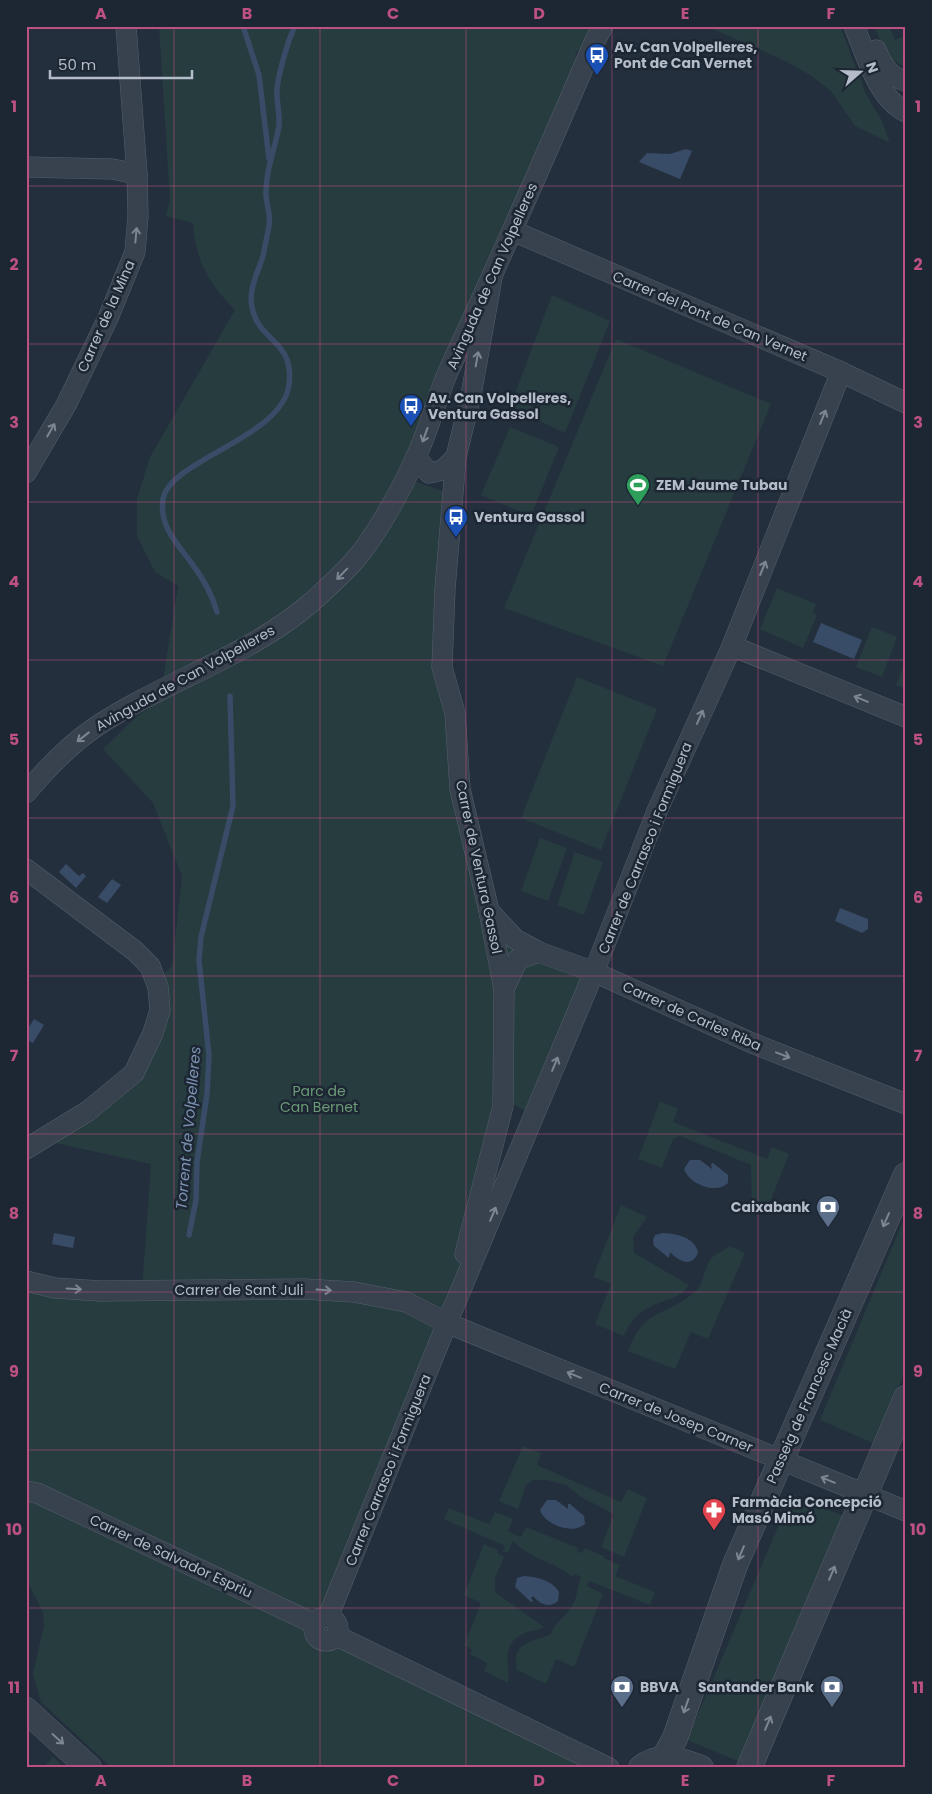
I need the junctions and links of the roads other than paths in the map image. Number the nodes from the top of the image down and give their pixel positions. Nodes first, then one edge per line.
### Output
1 (126, 26) edge
2 (603, 26) edge
3 (854, 26) edge
4 (866, 26) edge
5 (906, 81) edge
6 (906, 112) edge
7 (26, 167) edge
8 (137, 174) junction
9 (513, 231) junction
10 (492, 278) junction
11 (841, 372) junction
12 (443, 383) junction
13 (471, 396) junction
14 (906, 403) edge
15 (416, 457) junction
16 (449, 464) junction
17 (26, 473) edge
18 (732, 646) junction
19 (906, 717) edge
20 (26, 793) edge
21 (26, 869) edge
22 (489, 911) junction
23 (539, 952) junction
24 (594, 972) junction
25 (504, 989) junction
26 (906, 1104) edge
27 (26, 1149) edge
28 (906, 1175) edge
29 (26, 1281) edge
30 (447, 1323) junction
31 (906, 1398) edge
32 (781, 1460) junction
33 (26, 1491) edge
34 (866, 1495) junction
35 (906, 1511) edge
36 (322, 1620) junction
37 (26, 1710) edge
38 (664, 1758) junction
39 (89, 1768) edge
40 (609, 1768) edge
41 (641, 1768) edge
42 (701, 1768) edge
43 (749, 1768) edge

1 - 8 street, Carrer de la Mina
2 - 9 street, Avinguda de Can Volpelleres
3 - 6 street
4 - 5 street
7 - 8 street
17 -> 8 street, Carrer de la Mina
9 - 10 street, Avinguda de Can Volpelleres
9 - 11 street, Carrer del Pont de Can Vernet
10 - 12 street, Avinguda de Can Volpelleres
13 -> 10 street, Carrer de Ventura Gassol
11 - 14 street, Carrer del Pont de Can Vernet
18 -> 11 street, Carrer de Carrasco i Formiguera
12 - 13 street
12 -> 15 street, Avinguda de Can Volpelleres
13 - 16 street, Carrer de Ventura Gassol
15 - 16 street
15 -> 20 street, Avinguda de Can Volpelleres
16 - 22 street, Carrer de Ventura Gassol
19 -> 18 street
24 -> 18 street, Carrer de Carrasco i Formiguera
21 - 27 street
22 - 23 street, Carrer de Carles Riba
22 - 25 street, Carrer de Ventura Gassol
23 - 24 street, Carrer de Carles Riba
23 - 25 street, Carrer de Ventura Gassol
24 -> 26 street, Carrer de Carles Riba
30 -> 24 street, Carrer de Carrasco i Formiguera
25 - 30 street, Carrer de Ventura Gassol
28 -> 32 street, Passeig de Francesc Macià
29 -> 30 street, Carrer de Sant Juli
32 -> 30 street, Carrer de Josep Carner
30 - 36 street, Carrer Carrasco i Formiguera
31 - 34 street
34 -> 32 street, Carrer de Josep Carner
32 -> 38 street, Passeig de Francesc Macià
33 - 36 street, Carrer de Salvador Espriu
34 - 35 street, Carrer de Josep Carner
43 -> 34 street
36 - 40 street
37 -> 39 street
38 - 41 street
38 - 42 street

